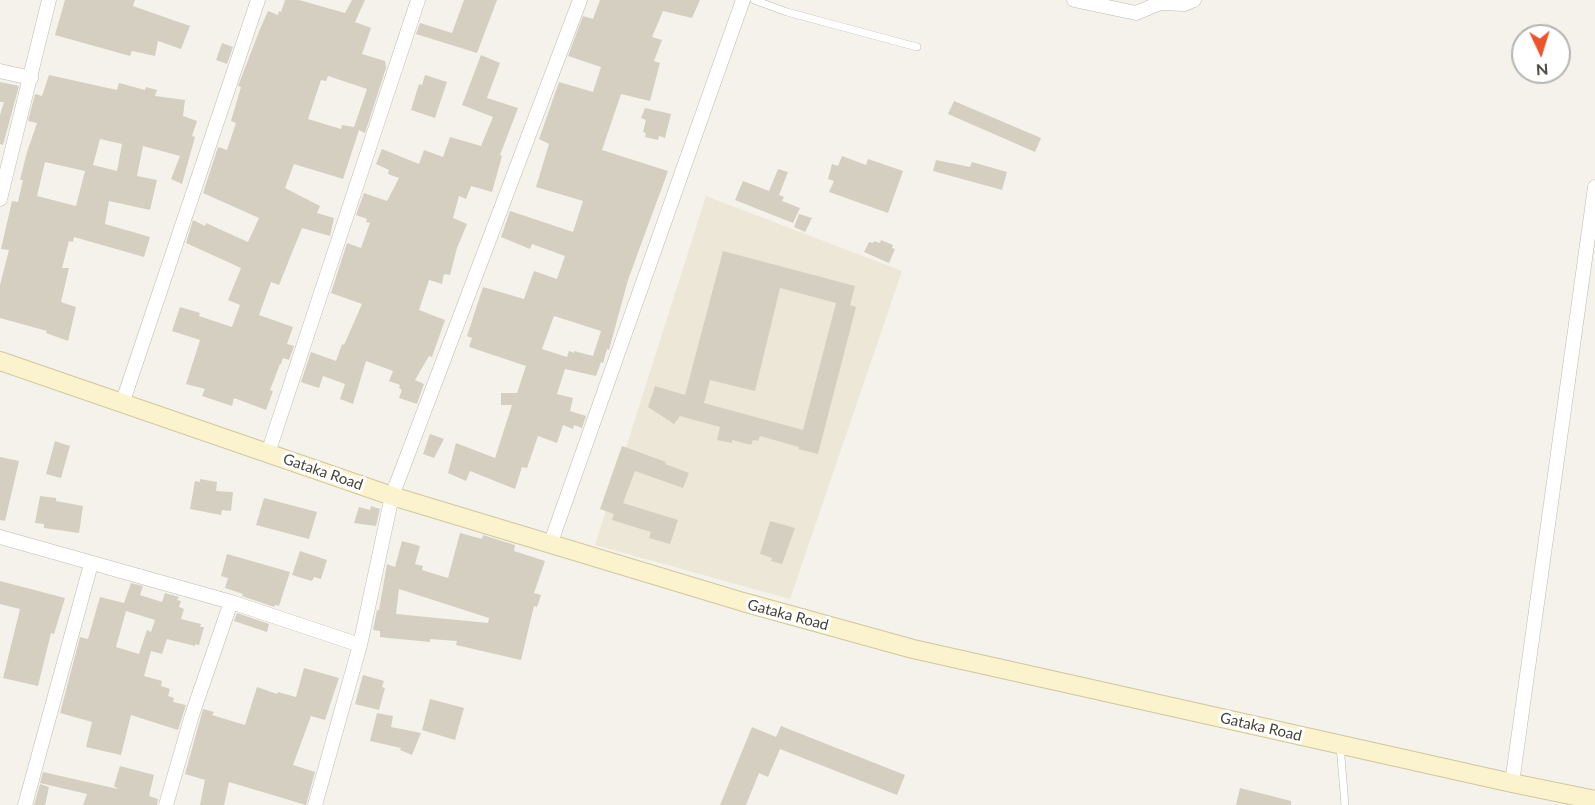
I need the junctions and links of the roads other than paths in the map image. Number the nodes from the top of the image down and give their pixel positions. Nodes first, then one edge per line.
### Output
1 (49, 0) edge
2 (258, 0) edge
3 (418, 0) edge
4 (580, 0) edge
5 (743, 0) edge
6 (754, 0) edge
7 (1074, 0) edge
8 (1194, 0) edge
9 (916, 47) dead end
10 (0, 71) edge
11 (31, 78) junction
12 (1595, 187) edge
13 (0, 198) edge
14 (0, 361) edge
15 (123, 404) junction
16 (267, 453) junction
17 (392, 496) junction
18 (0, 537) edge
19 (551, 543) junction
20 (91, 564) junction
21 (231, 602) junction
22 (360, 645) junction
23 (1341, 745) junction
24 (1512, 783) junction
25 (1595, 800) edge
26 (25, 805) edge
27 (166, 805) edge
28 (315, 805) edge
29 (1345, 805) edge

1 - 11 street
2 - 15 street
3 - 16 street
4 - 17 street
5 - 19 street
6 - 9 lane
7 - 8 street
10 - 11 street
11 - 13 street
12 - 24 street
14 - 15 street, Gataka Road
15 - 16 street, Gataka Road
16 - 17 street, Gataka Road
17 - 19 street, Gataka Road
17 - 22 street
18 - 20 street
19 - 23 street, Gataka Road
20 - 21 street
20 - 26 street
21 - 22 street
21 - 27 street
22 - 28 street
23 - 24 street, Gataka Road
23 - 29 lane
24 - 25 street, Gataka Road

